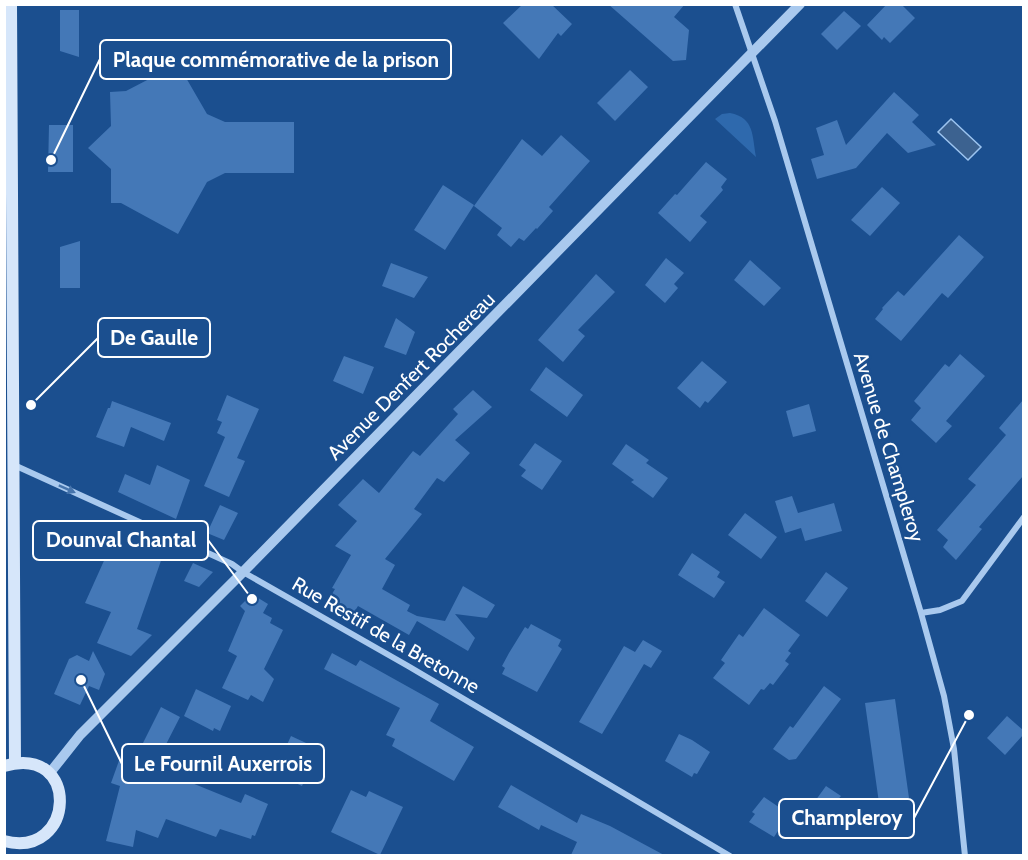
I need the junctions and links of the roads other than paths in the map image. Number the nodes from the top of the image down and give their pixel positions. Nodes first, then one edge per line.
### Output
1 (10, 4) edge
2 (735, 4) edge
3 (800, 4) edge
4 (751, 54) junction
5 (13, 465) junction
6 (1023, 517) edge
7 (243, 572) junction
8 (921, 613) junction
9 (10, 764) edge
10 (49, 774) junction
11 (12, 847) edge
12 (730, 855) edge
13 (965, 855) edge

1 - 5 main road
2 - 4 street, Avenue de Champleroy
3 - 4 street, Avenue Denfert Rochereau
4 - 7 street, Avenue Denfert Rochereau
4 - 8 street, Avenue de Champleroy
5 -> 7 street, Rue Restif de la Bretonne
5 - 9 main road
6 - 8 street
7 - 10 street, Avenue Denfert Rochereau
7 - 12 street, Rue Restif de la Bretonne
8 - 13 street, Avenue de Champleroy
9 - 10 main road
10 - 11 main road

